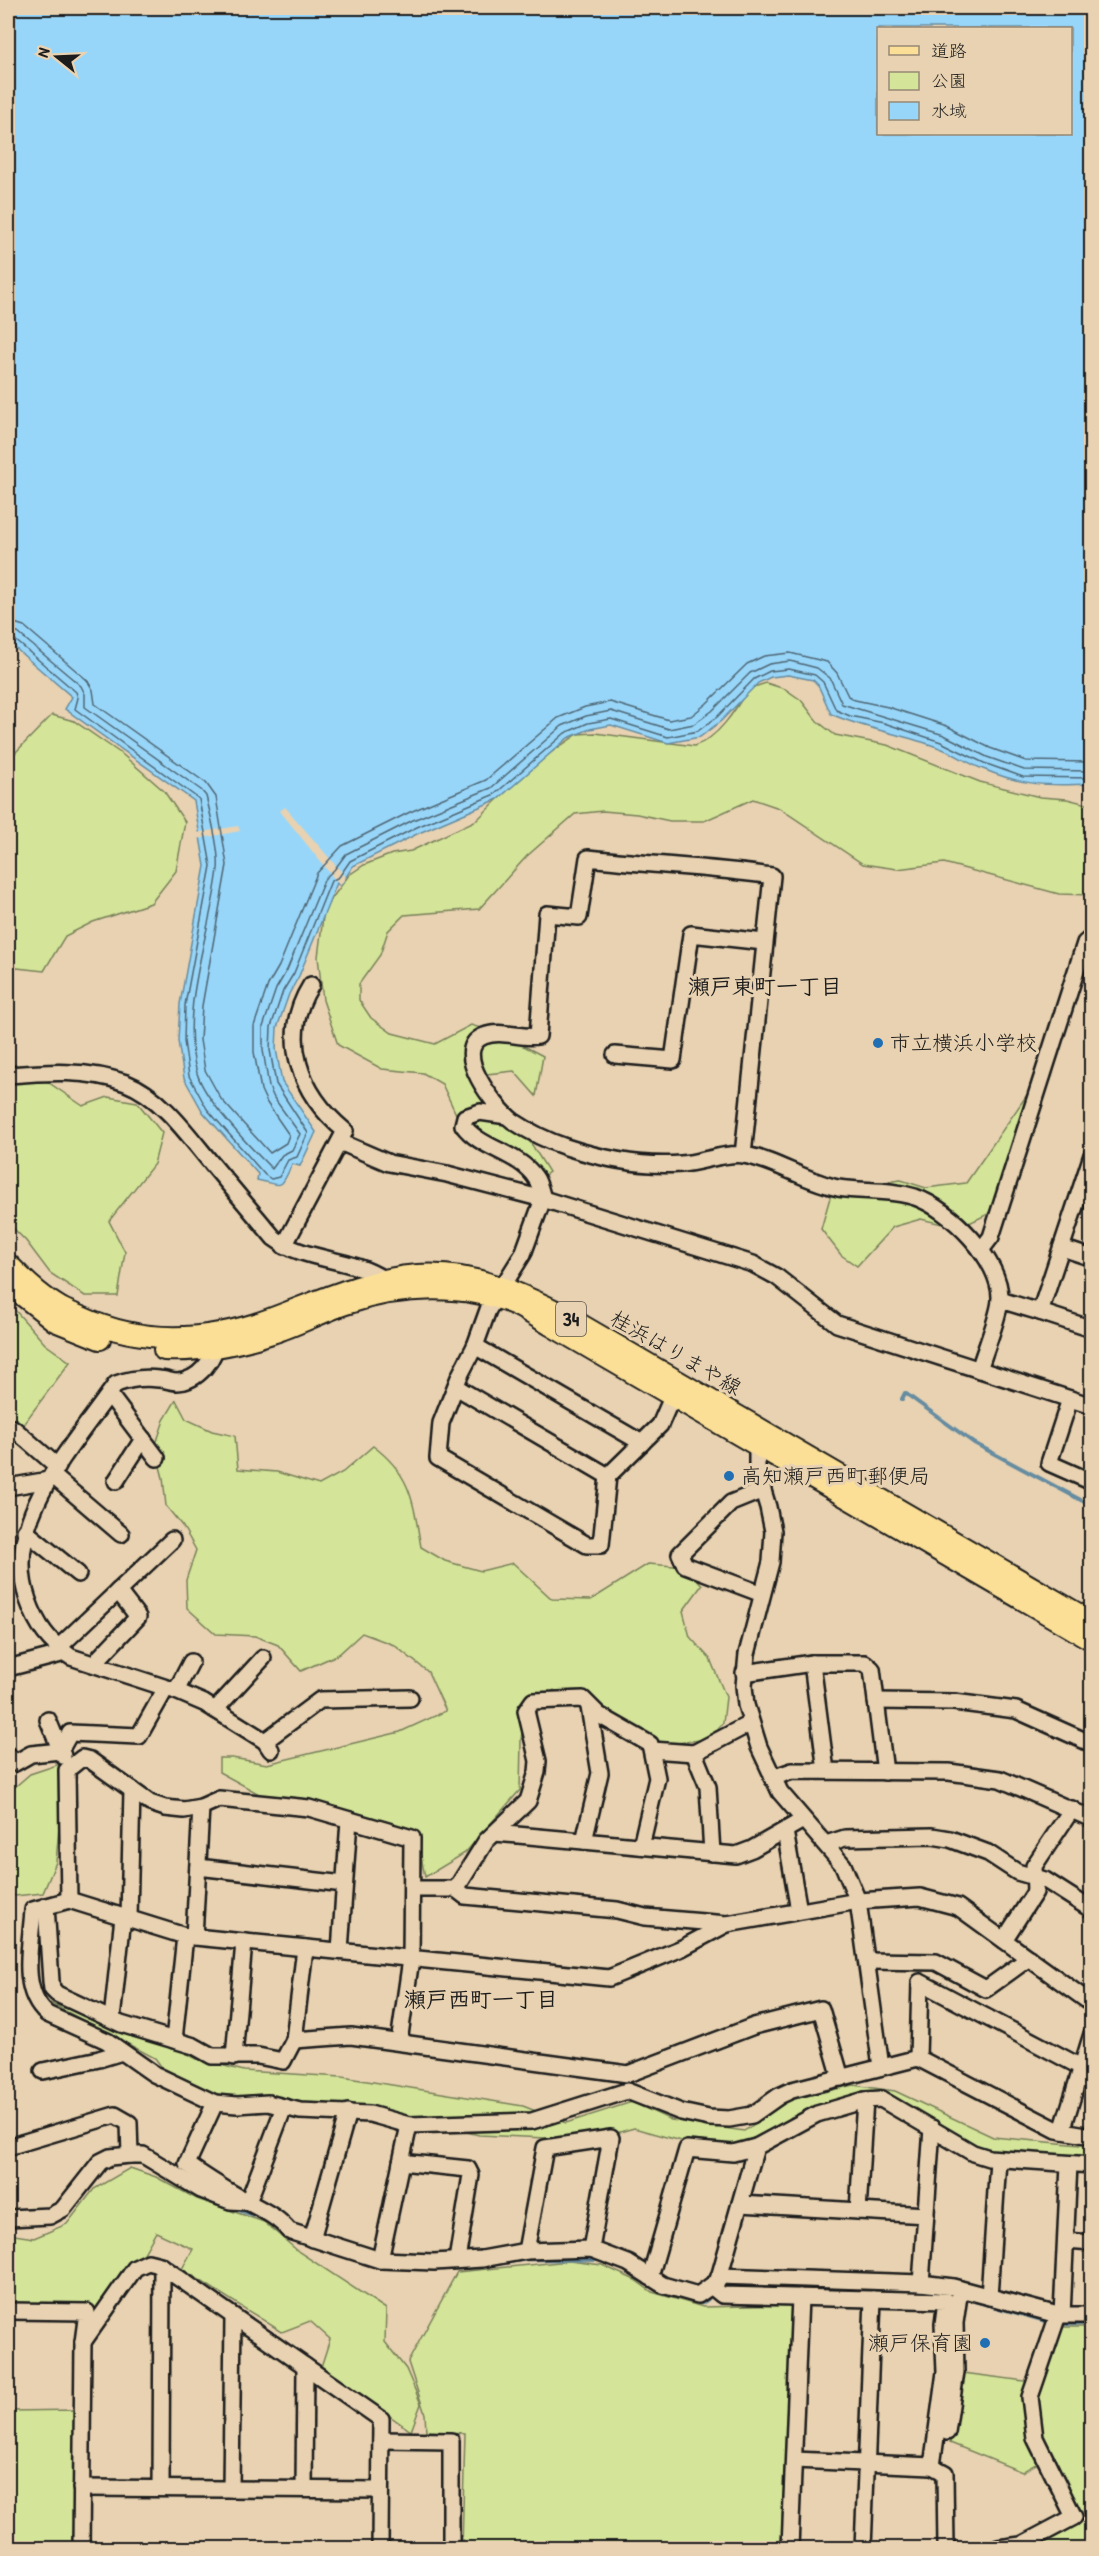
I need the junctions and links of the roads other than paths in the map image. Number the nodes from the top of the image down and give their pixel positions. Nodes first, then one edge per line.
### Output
1 (1092, 937) edge
2 (764, 942) junction
3 (311, 985) dead end
4 (615, 1055) dead end
5 (8, 1075) edge
6 (507, 1116) junction
7 (340, 1142) junction
8 (743, 1155) junction
9 (1092, 1155) edge
10 (1089, 1172) edge
11 (543, 1199) junction
12 (284, 1246) junction
13 (1062, 1248) junction
14 (981, 1250) junction
15 (1092, 1258) edge
16 (8, 1264) edge
17 (383, 1279) junction
18 (8, 1284) edge
19 (498, 1292) junction
20 (1000, 1300) junction
21 (1040, 1312) junction
22 (1092, 1329) edge
23 (216, 1341) junction
24 (475, 1346) junction
25 (979, 1370) junction
26 (456, 1386) junction
27 (676, 1390) junction
28 (109, 1394) junction
29 (1070, 1399) junction
30 (1092, 1406) edge
31 (13, 1428) dead end
32 (758, 1437) junction
33 (143, 1438) junction
34 (642, 1443) junction
35 (158, 1458) dead end
36 (53, 1474) junction
37 (608, 1476) junction
38 (116, 1481) dead end
39 (1092, 1482) edge
40 (8, 1487) edge
41 (763, 1490) junction
42 (25, 1530) junction
43 (121, 1534) dead end
44 (172, 1539) dead end
45 (78, 1574) dead end
46 (118, 1591) junction
47 (762, 1594) junction
48 (1092, 1622) edge
49 (1092, 1640) edge
50 (61, 1651) junction
51 (100, 1657) dead end
52 (263, 1658) dead end
53 (191, 1662) dead end
54 (812, 1663) junction
55 (8, 1668) edge
56 (744, 1673) junction
57 (171, 1690) junction
58 (410, 1698) dead end
59 (876, 1701) junction
60 (589, 1707) junction
61 (215, 1710) junction
62 (48, 1720) dead end
63 (751, 1723) junction
64 (1092, 1744) edge
65 (652, 1750) junction
66 (60, 1751) junction
67 (694, 1753) junction
68 (8, 1755) edge
69 (70, 1767) junction
70 (826, 1772) junction
71 (885, 1772) junction
72 (772, 1778) junction
73 (132, 1790) junction
74 (201, 1807) junction
75 (1072, 1809) junction
76 (1092, 1819) edge
77 (349, 1820) junction
78 (803, 1820) junction
79 (785, 1832) junction
80 (495, 1833) junction
81 (584, 1841) junction
82 (826, 1844) junction
83 (641, 1846) junction
84 (712, 1853) junction
85 (198, 1867) junction
86 (1034, 1877) junction
87 (345, 1884) junction
88 (412, 1889) junction
89 (456, 1889) junction
90 (69, 1900) junction
91 (858, 1901) junction
92 (46, 1906) junction
93 (1092, 1910) edge
94 (799, 1911) junction
95 (126, 1918) junction
96 (727, 1924) junction
97 (189, 1936) junction
98 (1004, 1940) junction
99 (244, 1942) junction
100 (305, 1948) junction
101 (340, 1951) junction
102 (1029, 1958) junction
103 (411, 1959) junction
104 (867, 1961) junction
105 (1092, 2004) edge
106 (112, 2019) junction
107 (1092, 2034) edge
108 (174, 2040) junction
109 (294, 2040) junction
110 (399, 2042) junction
111 (122, 2052) junction
112 (234, 2057) junction
113 (918, 2058) junction
114 (881, 2067) junction
115 (1081, 2067) junction
116 (43, 2071) dead end
117 (628, 2074) junction
118 (841, 2078) junction
119 (627, 2091) junction
120 (865, 2100) junction
121 (215, 2103) junction
122 (284, 2107) junction
123 (348, 2112) junction
124 (409, 2125) junction
125 (932, 2128) junction
126 (1062, 2131) junction
127 (1092, 2136) edge
128 (8, 2147) edge
129 (756, 2148) junction
130 (130, 2155) junction
131 (998, 2160) junction
132 (401, 2162) junction
133 (1069, 2163) junction
134 (1092, 2165) edge
135 (248, 2202) junction
136 (740, 2204) junction
137 (858, 2211) junction
138 (926, 2215) junction
139 (8, 2218) edge
140 (312, 2239) junction
141 (1065, 2241) junction
142 (1092, 2242) edge
143 (591, 2249) junction
144 (526, 2251) junction
145 (380, 2260) junction
146 (457, 2260) junction
147 (162, 2266) junction
148 (650, 2277) junction
149 (715, 2281) junction
150 (921, 2283) junction
151 (960, 2289) junction
152 (800, 2297) junction
153 (989, 2297) junction
154 (873, 2299) junction
155 (8, 2311) edge
156 (1060, 2315) junction
157 (1092, 2315) edge
158 (232, 2316) junction
159 (83, 2342) junction
160 (305, 2366) junction
161 (946, 2432) dead end
162 (381, 2440) junction
163 (794, 2460) junction
164 (866, 2463) junction
165 (932, 2466) junction
166 (81, 2488) junction
167 (161, 2488) junction
168 (231, 2489) junction
169 (304, 2489) junction
170 (380, 2490) junction
171 (81, 2548) edge
172 (380, 2548) edge
173 (451, 2548) edge
174 (790, 2548) edge
175 (862, 2548) edge
176 (946, 2548) edge
177 (998, 2548) edge

1 - 14 street
2 - 4 street
2 - 6 street
2 - 8 street
3 - 7 street
5 - 12 street
6 - 8 street
6 - 11 street
7 - 11 street
7 - 12 street
8 - 14 street
9 - 10 street
10 - 13 street
11 - 19 street
11 - 25 street
12 - 17 street
13 - 15 street
13 - 21 street
14 - 20 street
16 - 23 main road, 桂浜はりまや線 / 34
17 - 19 main road, 桂浜はりまや線 / 34
17 - 23 main road, 桂浜はりまや線 / 34
18 - 23 main road, 桂浜はりまや線 / 34
19 - 23 main road, 桂浜はりまや線 / 34
19 - 24 street
19 - 27 main road, 桂浜はりまや線 / 34
20 - 21 street
20 - 25 street
21 - 22 street
23 - 28 street
24 - 26 street
24 - 34 street
25 - 29 street
26 - 37 street
26 - 37 street
27 - 32 main road, 桂浜はりまや線 / 34
27 - 34 street
28 - 33 street
28 - 36 street
29 - 30 street
29 - 39 street
31 - 36 street
32 - 41 street
32 - 48 main road, 桂浜はりまや線 / 34
32 - 49 main road, 桂浜はりまや線 / 34
33 - 35 street
33 - 38 street
34 - 37 street
36 - 40 street
36 - 42 street
36 - 43 street
41 - 47 street
41 - 47 street
42 - 45 street
42 - 50 street
44 - 46 street
46 - 50 street
46 - 51 street
47 - 56 street
50 - 55 street
50 - 57 street
52 - 61 street
53 - 57 street
54 - 56 street
54 - 59 street
54 - 70 street
56 - 63 street
57 - 61 street
57 - 66 street
58 - 61 street
59 - 64 street
59 - 71 street
60 - 65 street
60 - 80 street
60 - 81 street
62 - 66 street
63 - 67 street
63 - 72 street
65 - 67 street
65 - 83 street
66 - 68 street
66 - 69 street
67 - 84 street
69 - 73 street
69 - 90 street
70 - 71 street
70 - 72 street
71 - 75 street
72 - 78 street
73 - 74 street
73 - 95 street
74 - 77 street
74 - 85 street
75 - 76 street
75 - 86 street
77 - 87 street
77 - 88 street
78 - 79 street
78 - 82 street
79 - 84 street
79 - 94 street
80 - 81 street
80 - 89 street
81 - 83 street
82 - 86 street
82 - 91 street
83 - 84 street
85 - 87 street
85 - 97 street
86 - 93 street
86 - 98 street
87 - 101 street
88 - 89 street
88 - 103 street
89 - 96 street
90 - 92 street
90 - 95 street
91 - 94 street
91 - 98 street
91 - 104 street
92 - 106 street
92 - 111 street
94 - 96 street
95 - 97 street
95 - 106 street
96 - 103 street
97 - 99 street
97 - 108 street
98 - 102 street
99 - 100 street
99 - 112 street
100 - 101 street
100 - 109 street
101 - 103 street
102 - 104 street
102 - 105 street
103 - 110 street
104 - 114 street
106 - 108 street
107 - 115 street
108 - 112 street
109 - 110 street
109 - 112 street
110 - 117 street
111 - 116 street
111 - 121 street
113 - 114 street
113 - 115 street
113 - 126 street
114 - 118 street
115 - 126 street
117 - 118 street
117 - 119 street
118 - 119 street
119 - 124 street
120 - 125 street
120 - 129 street
120 - 137 street
121 - 122 street
121 - 135 street
122 - 123 street
122 - 135 street
123 - 124 street
123 - 140 street
124 - 132 street
125 - 131 street
125 - 138 street
126 - 127 street
128 - 130 street
129 - 136 street
129 - 148 street
130 - 135 street
130 - 139 street
131 - 133 street
131 - 153 street
132 - 145 street
132 - 146 street
133 - 134 street
133 - 141 street
135 - 140 street
136 - 137 street
136 - 149 street
137 - 138 street
138 - 150 street
140 - 145 street
141 - 142 street
141 - 156 street
143 - 144 street
143 - 144 street
143 - 148 street
144 - 146 street
145 - 146 street
147 - 158 street
147 - 159 street
147 - 167 street
148 - 149 street
149 - 150 street
149 - 152 street
150 - 151 street
151 - 153 street
151 - 161 street
152 - 154 street
152 - 163 street
153 - 156 street
154 - 164 street
154 - 165 street
155 - 159 street
156 - 157 street
156 - 177 street
158 - 160 street
158 - 168 street
159 - 166 street
160 - 162 street
160 - 169 street
162 - 170 street
162 - 173 street
163 - 164 street
163 - 174 street
164 - 165 street
164 - 175 street
165 - 176 street
166 - 167 street
166 - 171 street
167 - 168 street
168 - 169 street
169 - 170 street
170 - 172 street

